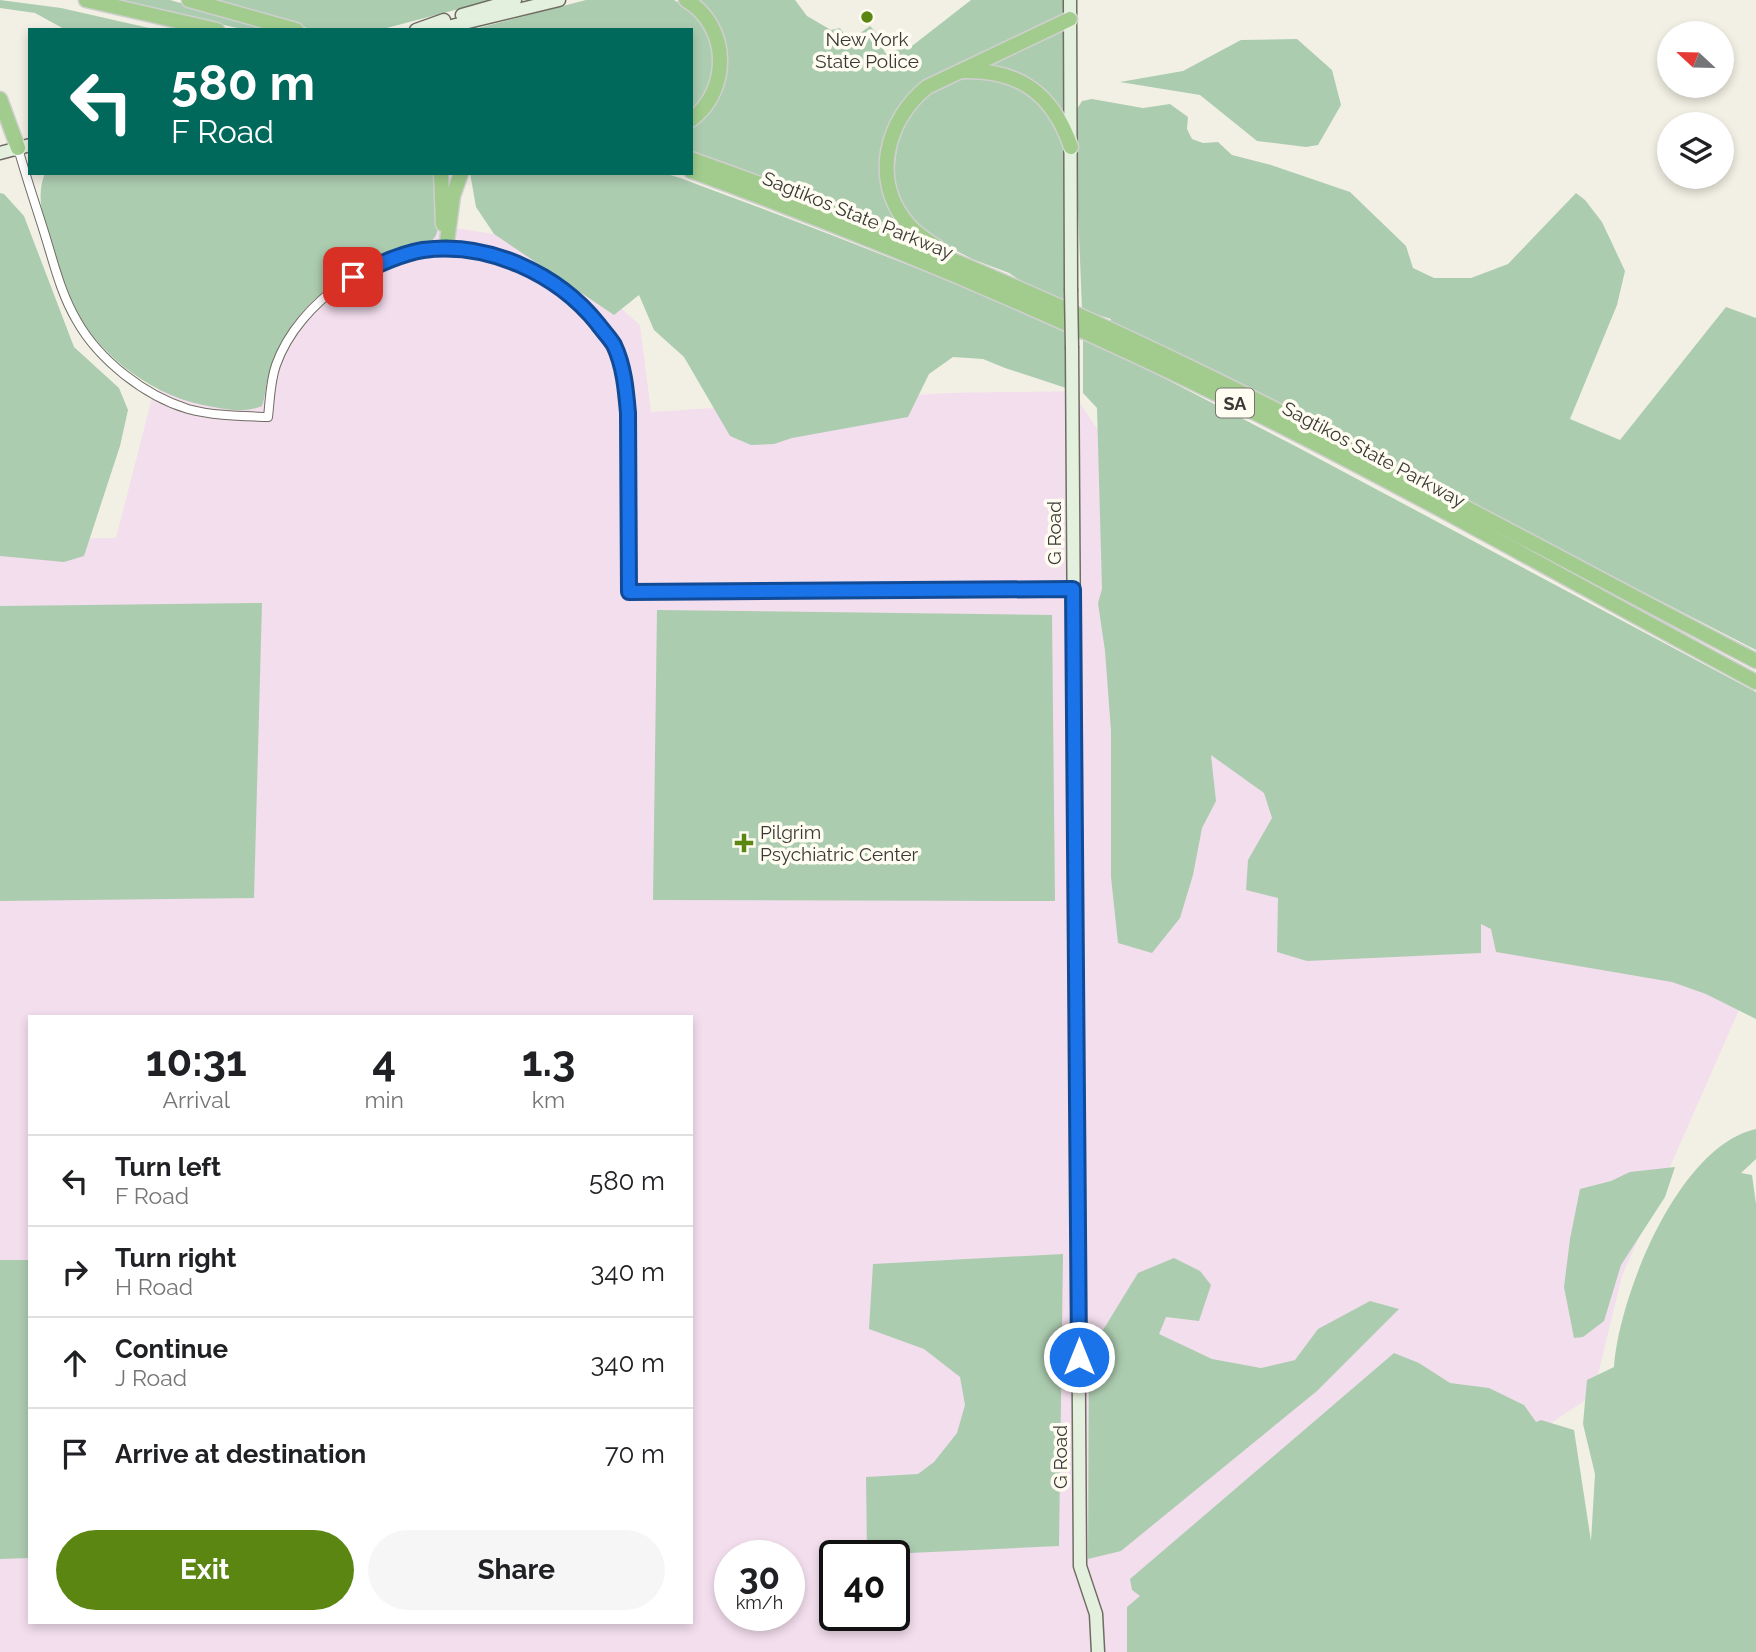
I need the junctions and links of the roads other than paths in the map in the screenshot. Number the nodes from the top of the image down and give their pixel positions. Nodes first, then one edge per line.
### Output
1 (86, 0) edge
2 (189, 0) edge
3 (515, 0) edge
4 (559, 0) edge
5 (686, 0) edge
6 (1070, 0) edge
7 (1070, 19) junction
8 (208, 28) edge
9 (289, 28) edge
10 (423, 28) edge
11 (443, 28) edge
12 (958, 72) junction
13 (0, 99) edge
14 (693, 118) edge
15 (24, 146) edge
16 (1071, 147) junction
17 (0, 153) edge
18 (693, 160) edge
19 (693, 172) edge
20 (32, 175) edge
21 (441, 175) edge
22 (460, 175) edge
23 (446, 249) junction
24 (967, 267) junction
25 (1073, 589) junction
26 (1756, 661) edge
27 (1756, 682) edge
28 (1098, 1652) edge

1 - 8 highway
2 - 9 highway
3 - 10 street
4 - 11 street
5 - 14 highway
6 - 7 street, G Road
7 - 12 highway
7 - 16 street, G Road
12 - 16 highway
12 - 24 highway
13 - 15 highway
15 - 17 street
16 - 25 street, G Road, bridge
18 - 24 highway, Sagtikos State Parkway / SA
19 - 27 highway, Sagtikos State Parkway / SA
20 - 23 street
21 - 23 highway
22 - 23 highway
23 - 25 street
24 - 26 highway, Sagtikos State Parkway / SA
25 - 28 street, G Road

